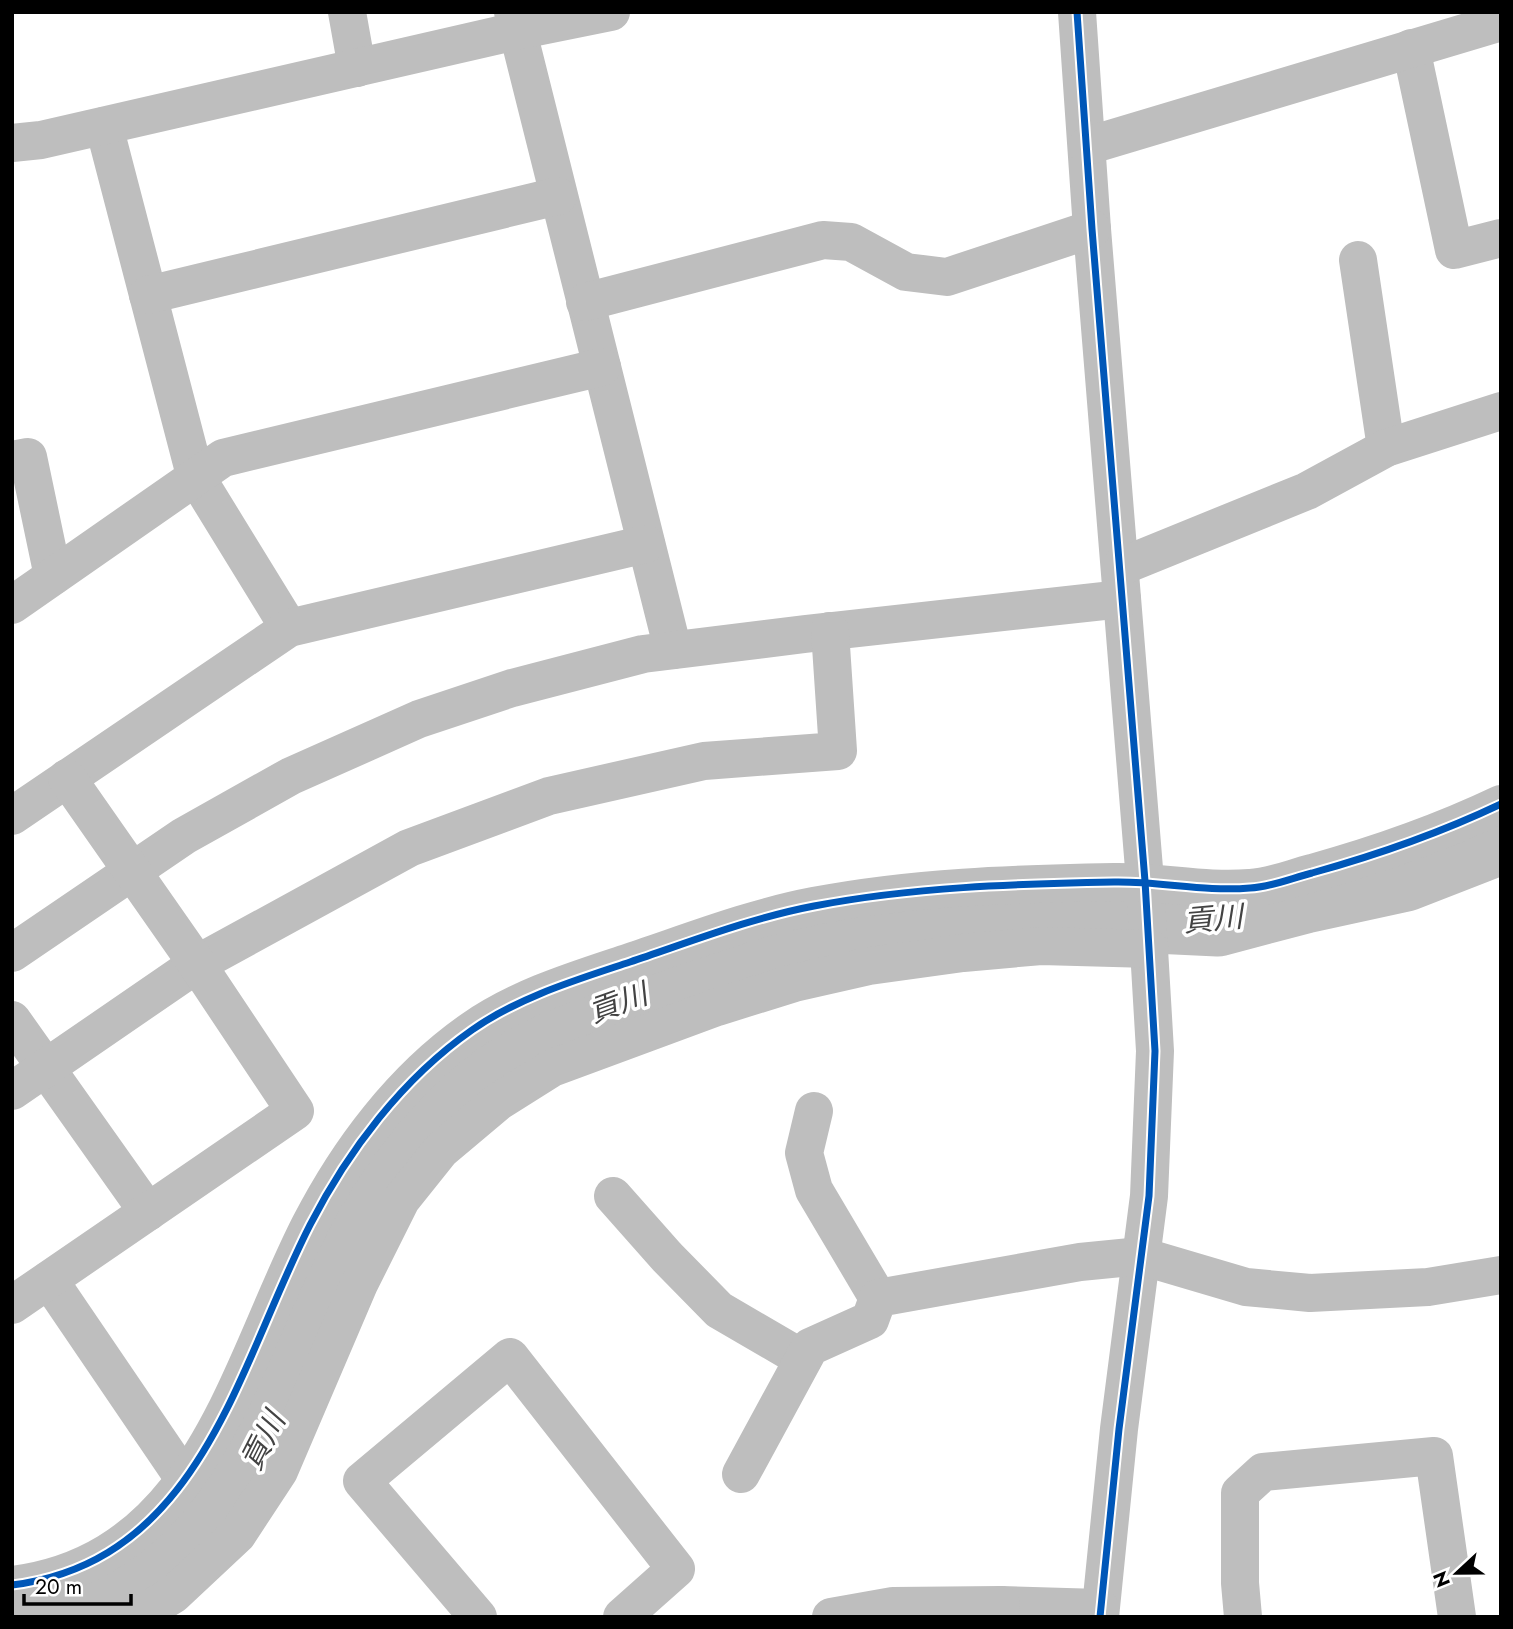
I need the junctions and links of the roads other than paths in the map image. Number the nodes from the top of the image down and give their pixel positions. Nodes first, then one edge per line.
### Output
1 (347, 12) edge
2 (611, 12) edge
3 (1077, 12) edge
4 (515, 22) edge
5 (1501, 22) edge
6 (1411, 48) junction
7 (357, 68) junction
8 (104, 125) junction
9 (12, 143) edge
10 (1087, 146) junction
11 (558, 196) junction
12 (1092, 229) junction
13 (1501, 238) edge
14 (1358, 260) dead end
15 (148, 295) junction
16 (585, 302) junction
17 (601, 367) junction
18 (1501, 411) edge
19 (1386, 448) junction
20 (12, 460) edge
21 (195, 475) junction
22 (646, 544) junction
23 (53, 576) junction
24 (1121, 583) junction
25 (12, 605) edge
26 (289, 628) junction
27 (830, 631) junction
28 (673, 650) junction
29 (67, 778) junction
30 (1501, 804) edge
31 (12, 816) edge
32 (132, 872) junction
33 (1146, 887) junction
34 (1150, 949) junction
35 (12, 953) edge
36 (197, 964) junction
37 (12, 1020) edge
38 (46, 1068) junction
39 (12, 1091) edge
40 (814, 1111) dead end
41 (613, 1196) dead end
42 (148, 1212) junction
43 (1141, 1256) junction
44 (1501, 1275) edge
45 (49, 1280) junction
46 (878, 1298) junction
47 (12, 1305) edge
48 (803, 1359) junction
49 (741, 1474) dead end
50 (185, 1480) junction
51 (12, 1585) edge
52 (1001, 1605) junction
53 (155, 1612) edge
54 (1100, 1613) edge
55 (478, 1617) edge
56 (622, 1617) edge
57 (831, 1617) edge
58 (954, 1617) edge
59 (1243, 1617) edge
60 (1457, 1617) edge

1 - 7 street
2 - 4 street
3 - 10 street
4 - 7 street
4 - 11 street
5 - 6 street
6 - 10 street
6 - 13 street
7 - 8 street
8 - 9 street
8 - 15 street
10 - 12 street
11 - 15 street
11 - 16 street
12 - 16 street
12 - 24 street
14 - 19 street
15 - 21 street
16 - 17 street
17 - 21 street
17 - 22 street
18 - 19 street
19 - 24 street
20 - 23 street
21 - 23 street
21 - 26 street
22 - 26 street
22 - 28 street
23 - 25 street
24 - 27 street
24 - 33 street
26 - 29 street
27 - 28 street
27 - 36 street
28 - 32 street
29 - 31 street
29 - 32 street
30 - 33 street
32 - 35 street
32 - 36 street
33 - 34 street
33 - 50 street
34 - 43 street
34 - 53 street
36 - 38 street
36 - 42 street
37 - 38 street
38 - 39 street
38 - 42 street
40 - 46 street
41 - 48 street
42 - 45 street
43 - 44 street
43 - 46 street
43 - 54 street
45 - 47 street
45 - 50 street
46 - 48 street
48 - 49 street
50 - 51 street
52 - 54 street
52 - 57 street
52 - 58 street
55 - 56 street
59 - 60 street

